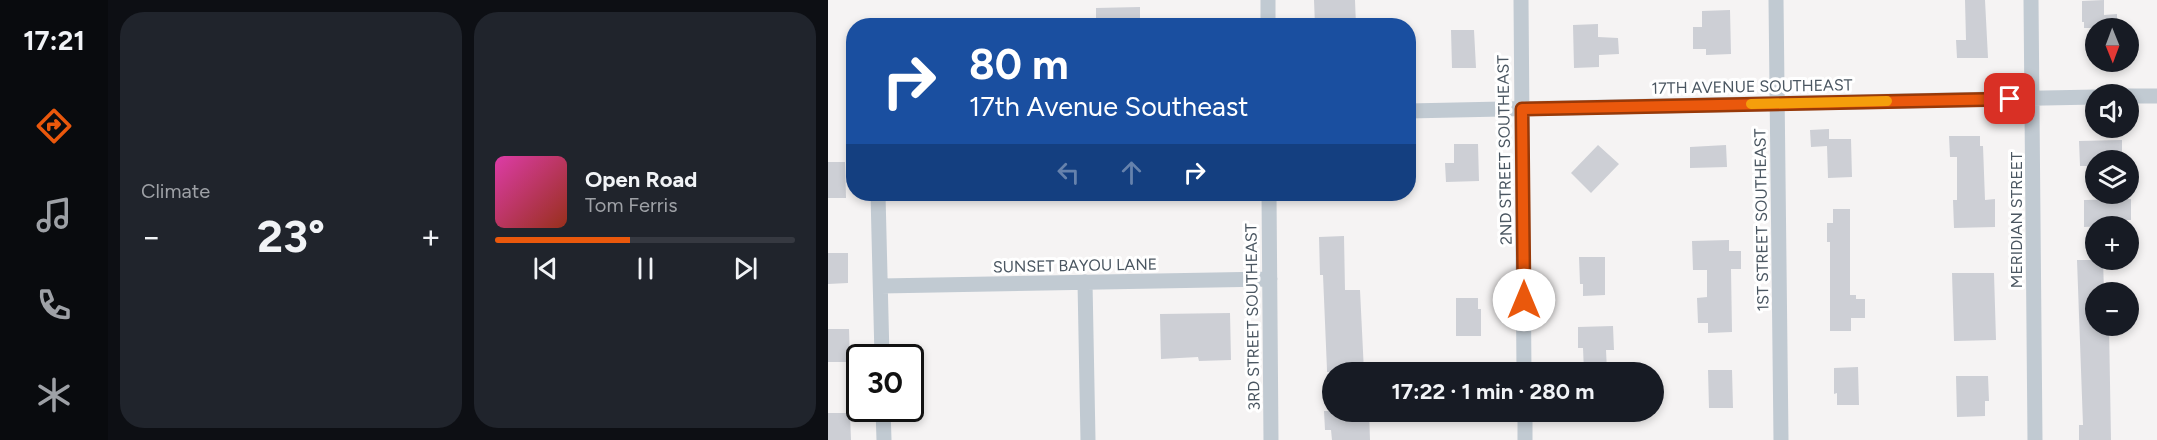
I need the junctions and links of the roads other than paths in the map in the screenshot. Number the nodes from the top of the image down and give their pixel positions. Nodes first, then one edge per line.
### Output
1 (1268, 0) edge
2 (1521, 0) edge
3 (1776, 0) edge
4 (2031, 0) edge
5 (1268, 18) edge
6 (2139, 96) edge
7 (2157, 96) edge
8 (2085, 97) edge
9 (2033, 98) junction
10 (1778, 104) junction
11 (1522, 109) junction
12 (1416, 111) edge
13 (878, 201) edge
14 (1269, 201) edge
15 (1270, 279) junction
16 (1085, 282) junction
17 (881, 286) junction
18 (882, 344) edge
19 (1524, 362) edge
20 (883, 422) edge
21 (1525, 422) edge
22 (884, 440) edge
23 (1088, 440) edge
24 (1271, 440) edge
25 (1525, 440) edge
26 (1781, 440) edge
27 (2035, 440) edge

1 - 5 street
2 - 11 street, 2ND STREET SOUTHEAST
3 - 10 street, 1ST STREET SOUTHEAST
4 - 9 street, MERIDIAN STREET
6 - 7 street
8 - 9 street, 17TH AVENUE SOUTHEAST
9 - 10 street, 17TH AVENUE SOUTHEAST
9 - 27 street, MERIDIAN STREET
10 - 11 street, 17TH AVENUE SOUTHEAST
10 - 26 street, 1ST STREET SOUTHEAST
11 - 12 street, 17TH AVENUE SOUTHEAST
11 - 19 street, 2ND STREET SOUTHEAST
13 - 17 street
14 - 15 street, 3RD STREET SOUTHEAST
15 - 16 street, SUNSET BAYOU LANE
15 - 24 street, 3RD STREET SOUTHEAST
16 - 17 street, SUNSET BAYOU LANE
16 - 23 street
17 - 18 street
20 - 22 street
21 - 25 street

